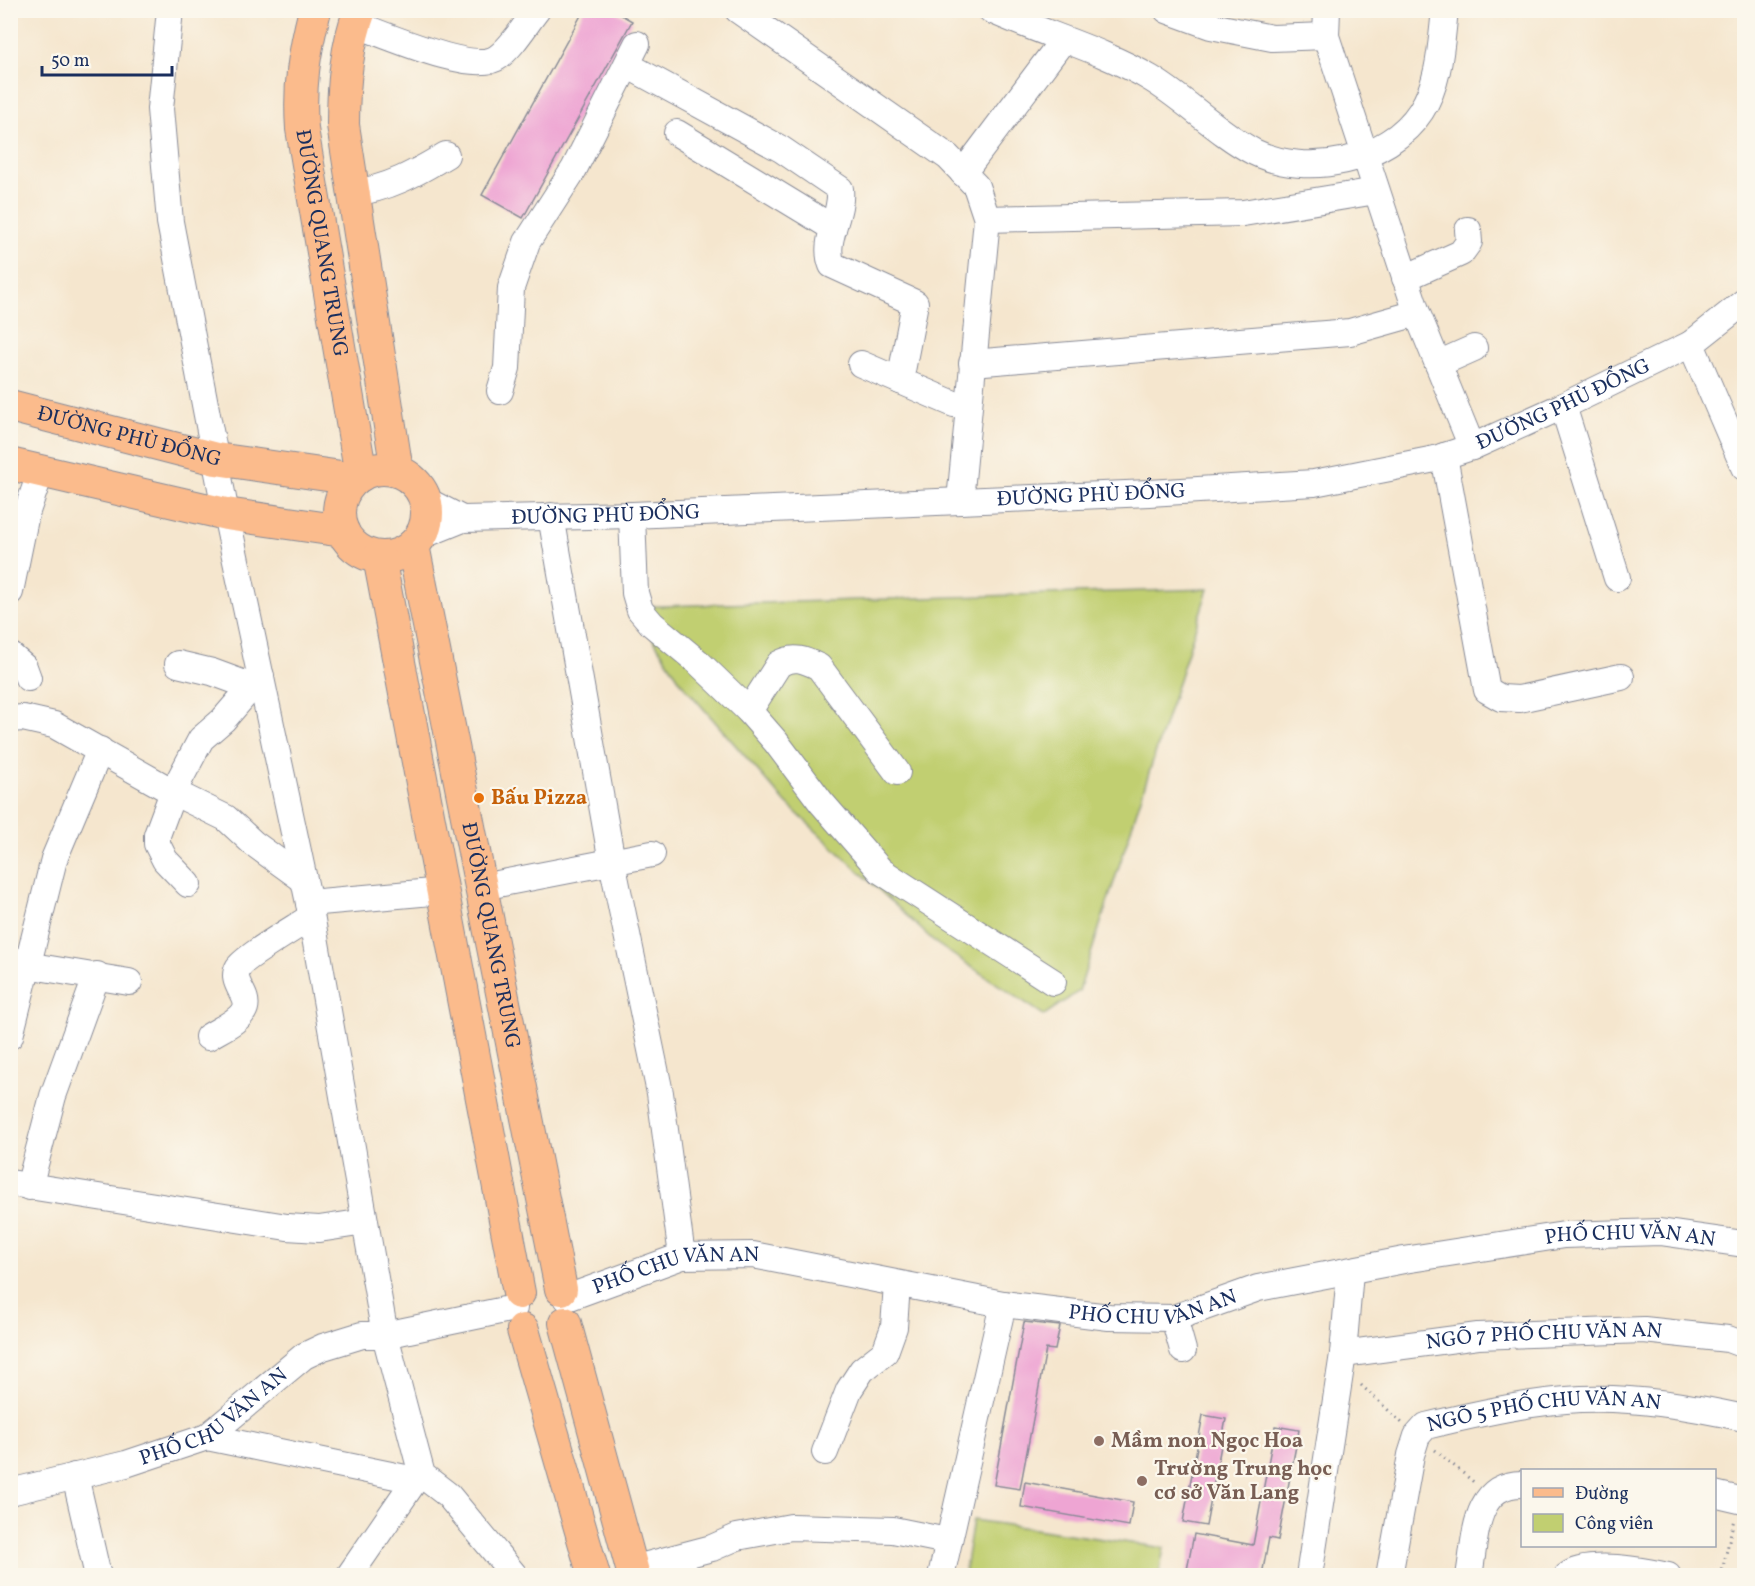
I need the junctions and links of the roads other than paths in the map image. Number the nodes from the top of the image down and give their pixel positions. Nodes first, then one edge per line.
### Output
1 (170, 10) edge
2 (315, 10) edge
3 (537, 10) edge
4 (738, 10) edge
5 (991, 10) edge
6 (1167, 10) edge
7 (1327, 10) edge
8 (1445, 10) edge
9 (358, 17) edge
10 (1214, 18) edge
11 (1326, 36) junction
12 (1063, 40) junction
13 (677, 133) dead end
14 (781, 148) junction
15 (446, 155) dead end
16 (1365, 156) junction
17 (963, 173) junction
18 (758, 183) junction
19 (1376, 190) junction
20 (352, 193) junction
21 (987, 219) junction
22 (833, 228) junction
23 (1468, 230) dead end
24 (1405, 278) junction
25 (1744, 302) edge
26 (1417, 313) junction
27 (1691, 344) junction
28 (1474, 348) dead end
29 (972, 363) junction
30 (861, 364) dead end
31 (1438, 364) junction
32 (900, 381) junction
33 (500, 392) dead end
34 (968, 405) junction
35 (10, 406) edge
36 (1563, 406) junction
37 (1472, 447) junction
38 (1444, 456) junction
39 (216, 459) junction
40 (10, 464) edge
41 (1744, 467) edge
42 (41, 471) junction
43 (397, 471) junction
44 (358, 477) junction
45 (425, 500) junction
46 (960, 501) junction
47 (226, 514) junction
48 (632, 515) junction
49 (551, 516) junction
50 (462, 519) junction
51 (343, 531) junction
52 (417, 541) junction
53 (379, 557) junction
54 (1617, 578) dead end
55 (10, 592) edge
56 (10, 655) edge
57 (178, 664) dead end
58 (1621, 677) dead end
59 (28, 678) dead end
60 (255, 681) junction
61 (749, 711) junction
62 (10, 719) edge
63 (100, 750) junction
64 (897, 772) dead end
65 (173, 792) junction
66 (652, 854) dead end
67 (612, 862) junction
68 (189, 884) dead end
69 (482, 887) junction
70 (443, 891) junction
71 (308, 900) junction
72 (26, 965) junction
73 (97, 975) junction
74 (129, 982) dead end
75 (1053, 982) dead end
76 (10, 1036) edge
77 (208, 1037) dead end
78 (20, 1185) edge
79 (365, 1222) junction
80 (1744, 1244) edge
81 (682, 1256) junction
82 (1350, 1272) junction
83 (897, 1285) junction
84 (564, 1304) junction
85 (1003, 1304) junction
86 (519, 1310) junction
87 (1174, 1318) junction
88 (385, 1335) junction
89 (1744, 1345) edge
90 (1183, 1350) dead end
91 (1343, 1354) junction
92 (1744, 1418) edge
93 (207, 1437) junction
94 (825, 1452) dead end
95 (75, 1476) junction
96 (418, 1477) junction
97 (1521, 1484) edge
98 (10, 1492) edge
99 (947, 1541) junction
100 (633, 1572) edge
101 (98, 1575) edge
102 (349, 1575) edge
103 (515, 1575) edge
104 (594, 1575) edge
105 (941, 1575) edge
106 (1309, 1575) edge
107 (1389, 1575) edge
108 (1469, 1575) edge
109 (1567, 1575) edge
110 (1668, 1575) edge

1 - 39 street
2 - 44 main road, ĐƯỜNG QUANG TRUNG
3 - 9 street
4 - 17 street
5 - 12 street
6 - 10 street
7 - 11 street
8 - 16 street
9 - 20 main road, ĐƯỜNG QUANG TRUNG
10 - 11 street
11 - 16 street
12 - 16 street
12 - 17 street
13 - 18 street
14 - 18 street
14 - 22 street
14 - 33 street
15 - 20 street
16 - 19 street
17 - 21 street
18 - 22 street
19 - 21 street
19 - 24 street
20 - 43 main road, ĐƯỜNG QUANG TRUNG
21 - 29 street
22 - 32 street
23 - 24 street
24 - 26 street
25 - 27 street, ĐƯỜNG PHÙ ĐỔNG
26 - 29 street
26 - 31 street
27 - 36 street, ĐƯỜNG PHÙ ĐỔNG
27 - 41 street
28 - 31 street
29 - 34 street
30 - 32 street
31 - 37 street
32 - 34 street
34 - 46 street
35 - 39 main road, ĐƯỜNG PHÙ ĐỔNG
36 - 37 street, ĐƯỜNG PHÙ ĐỔNG
36 - 54 street
37 - 38 street, ĐƯỜNG PHÙ ĐỔNG
38 - 46 street, ĐƯỜNG PHÙ ĐỔNG
38 - 58 street
39 - 44 main road, ĐƯỜNG PHÙ ĐỔNG
39 - 47 street
40 - 42 main road
42 - 47 main road
42 - 55 street
43 - 44 main road
43 - 45 main road
44 - 51 main road
45 - 50 street, ĐƯỜNG PHÙ ĐỔNG
45 - 52 main road
46 - 48 street, ĐƯỜNG PHÙ ĐỔNG
47 - 51 main road
47 - 60 street
48 - 49 street, ĐƯỜNG PHÙ ĐỔNG
48 - 61 street
49 - 50 street, ĐƯỜNG PHÙ ĐỔNG
49 - 67 street
50 - 52 street, ĐƯỜNG PHÙ ĐỔNG
51 - 53 main road
52 - 53 main road
52 - 69 main road, ĐƯỜNG QUANG TRUNG
53 - 70 main road, ĐƯỜNG QUANG TRUNG
56 - 59 street
57 - 60 street
60 - 65 street
60 - 71 street
61 - 64 street
61 - 75 street
62 - 63 street
63 - 65 street
63 - 72 street
65 - 68 street
65 - 71 street
66 - 67 street
67 - 69 street
67 - 81 street
69 - 84 main road, ĐƯỜNG QUANG TRUNG
70 - 71 street
70 - 86 main road, ĐƯỜNG QUANG TRUNG
71 - 77 street
71 - 79 street
72 - 73 street
72 - 76 street
73 - 74 street
73 - 78 street
78 - 79 street
79 - 88 street
80 - 82 street, PHỐ CHU VĂN AN
81 - 83 street, PHỐ CHU VĂN AN
81 - 84 street, PHỐ CHU VĂN AN
82 - 87 street, PHỐ CHU VĂN AN
82 - 91 street
83 - 85 street, PHỐ CHU VĂN AN
83 - 94 street
84 - 86 main road
84 - 86 main road
84 - 100 main road, ĐƯỜNG QUANG TRUNG
85 - 87 street, PHỐ CHU VĂN AN
85 - 99 street
86 - 88 street, PHỐ CHU VĂN AN
86 - 104 main road, ĐƯỜNG QUANG TRUNG
87 - 90 street
88 - 93 street, PHỐ CHU VĂN AN
88 - 96 street
89 - 91 street, NGÕ 7 PHỐ CHU VĂN AN
91 - 106 street
92 - 107 street, NGÕ 5 PHỐ CHU VĂN AN
93 - 95 street, PHỐ CHU VĂN AN
93 - 96 street
95 - 98 street, PHỐ CHU VĂN AN
95 - 101 street
96 - 102 street
96 - 103 street
97 - 108 street
99 - 100 street
99 - 105 street
109 - 110 street

